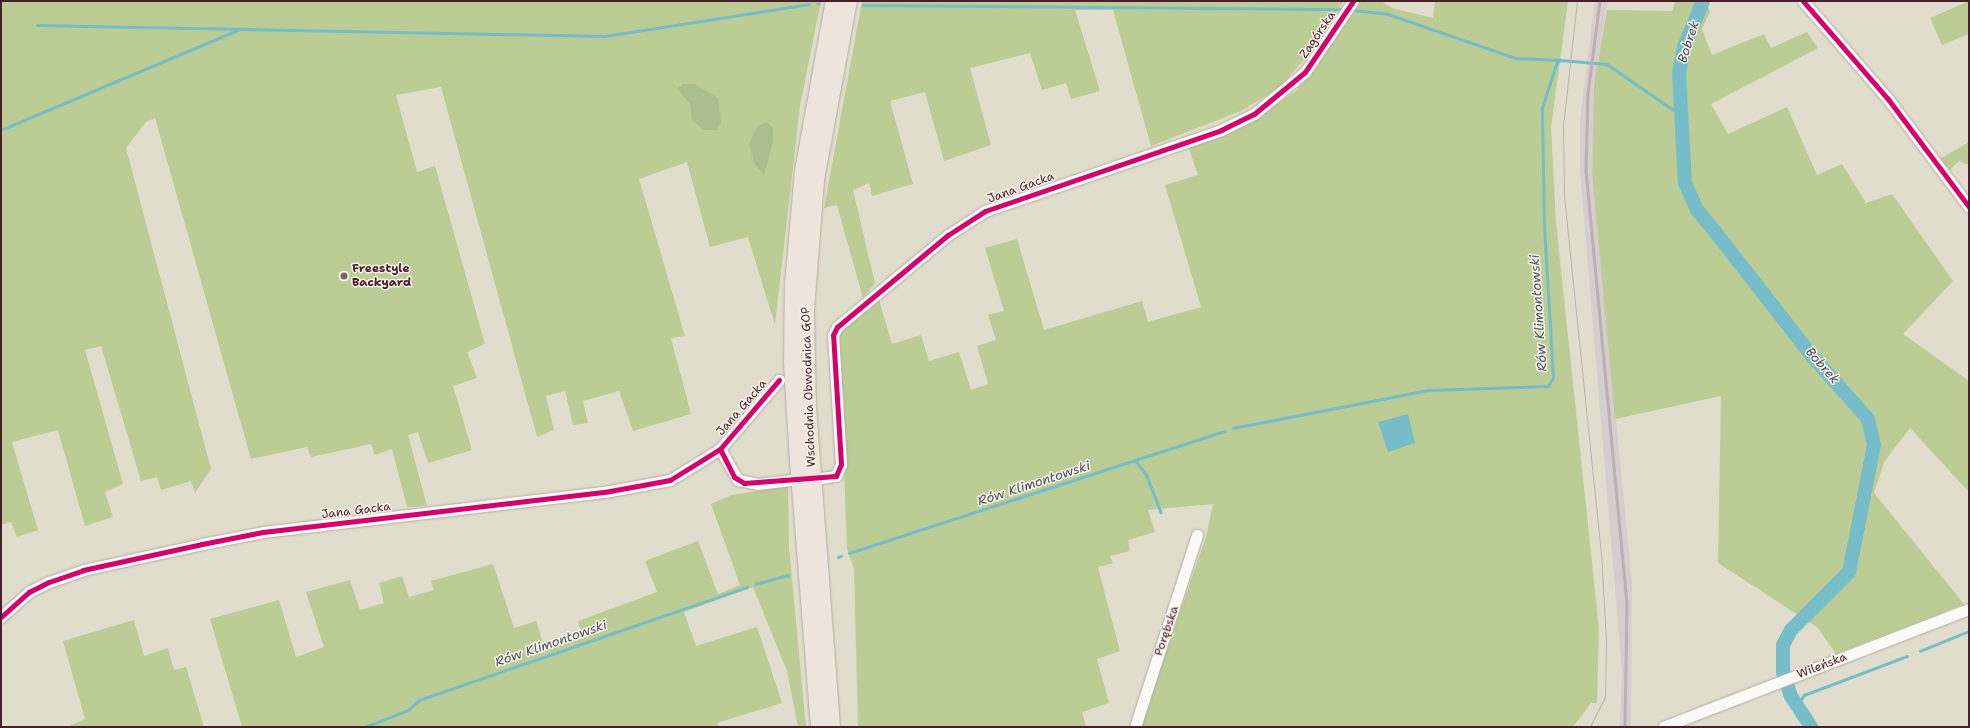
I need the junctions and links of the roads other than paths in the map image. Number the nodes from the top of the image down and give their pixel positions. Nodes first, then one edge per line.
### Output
1 (834, 1) edge
2 (849, 1) edge
3 (1803, 1) edge
4 (1351, 3) edge
5 (1298, 80) joint
6 (1969, 207) edge
7 (779, 380) dead end
8 (720, 449) junction
9 (821, 478) dead end
10 (791, 480) dead end
11 (1197, 535) dead end
12 (1969, 609) edge
13 (1, 617) edge
14 (1675, 725) edge
15 (819, 727) edge
16 (832, 727) edge
17 (1135, 727) edge
18 (1663, 727) edge

1 - 15 highway, Wschodnia Obwodnica GOP
2 - 16 highway, Wschodnia Obwodnica GOP
3 - 6 street
4 - 5 street, Zagórska
5 - 9 street, Jana Gacka
7 - 8 street, Jana Gacka
8 - 10 street, Jana Gacka
8 - 13 street, Jana Gacka
11 - 17 street, Porębska
12 - 14 street, Wileńska
14 - 18 street, Wileńska

